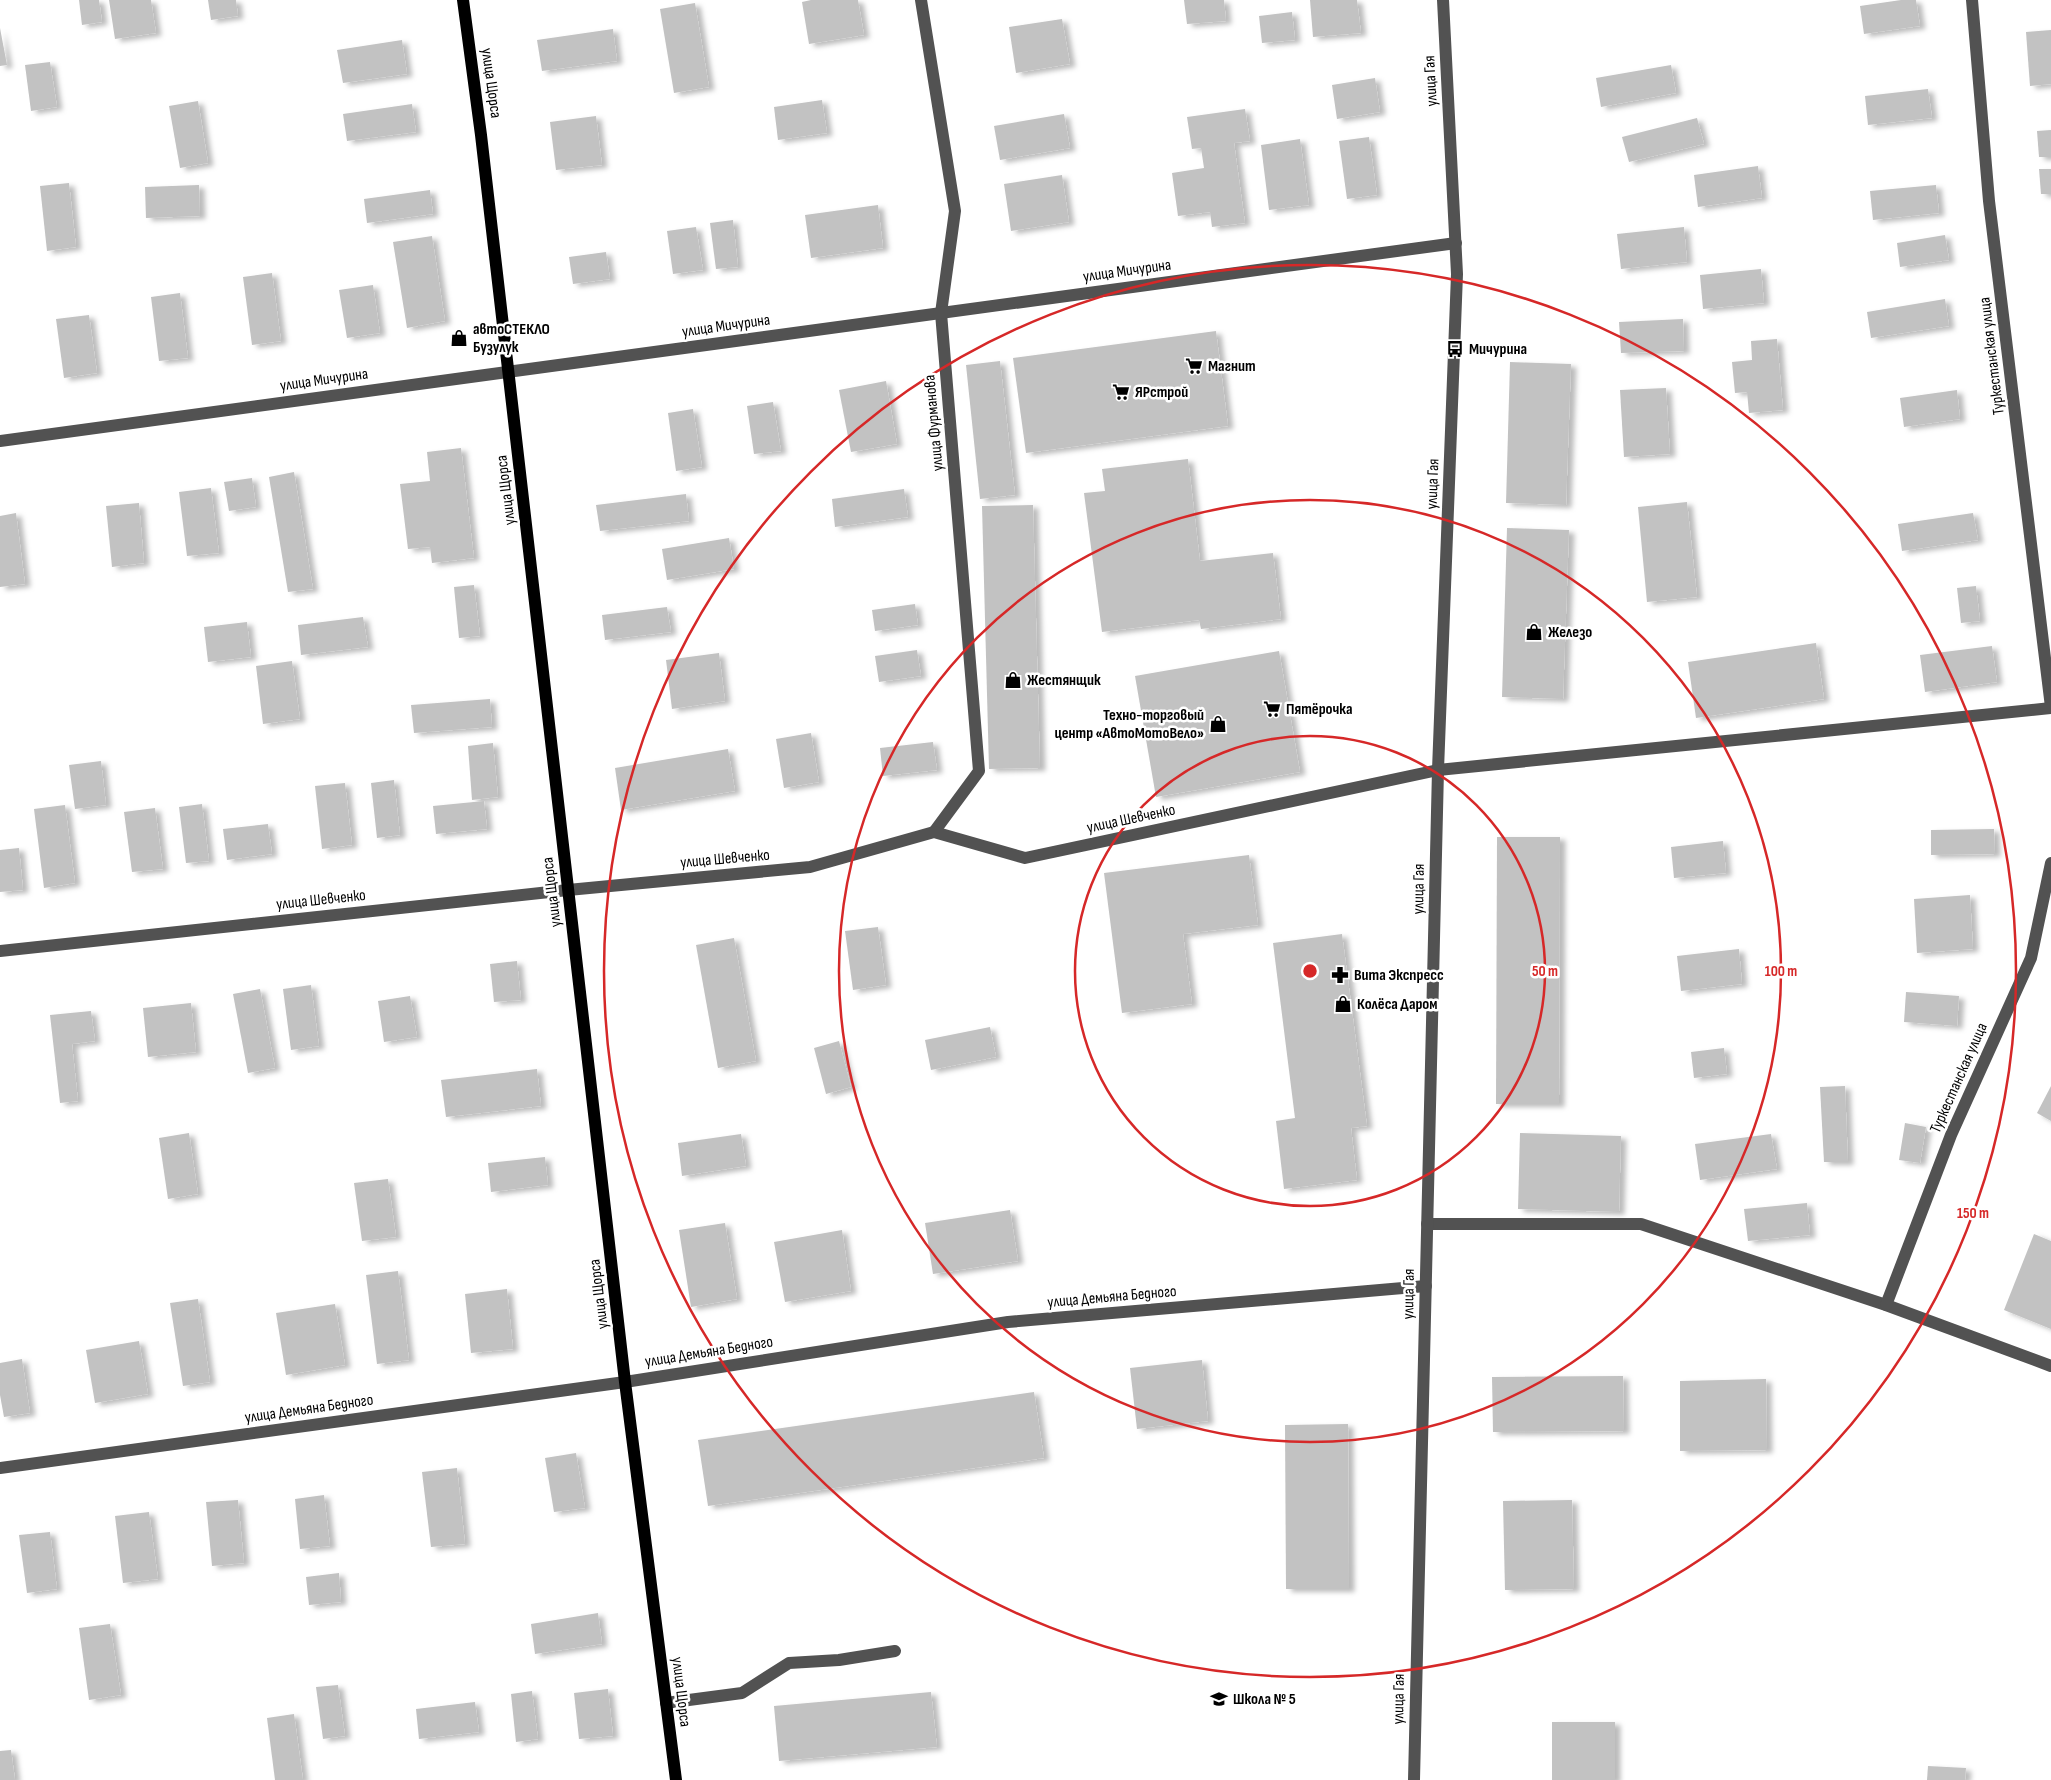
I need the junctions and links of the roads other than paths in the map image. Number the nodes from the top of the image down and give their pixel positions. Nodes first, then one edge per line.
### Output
1 (463, 0) edge
2 (921, 0) edge
3 (1443, 0) edge
4 (1972, 0) edge
5 (1456, 243) junction
6 (941, 313) junction
7 (509, 372) junction
8 (0, 440) edge
9 (2051, 708) edge
10 (1438, 770) junction
11 (934, 832) junction
12 (2051, 863) edge
13 (568, 890) junction
14 (0, 951) edge
15 (1427, 1224) junction
16 (1426, 1286) junction
17 (1886, 1305) junction
18 (2051, 1366) edge
19 (625, 1382) junction
20 (0, 1468) edge
21 (895, 1651) dead end
22 (666, 1703) junction
23 (676, 1780) edge
24 (1414, 1780) edge

1 - 7 main road, улица Щорса
2 - 6 street, улица Фурманова
3 - 5 street, улица Гая
4 - 9 street, Туркестанская улица
5 - 6 street, улица Мичурина
5 - 10 street, улица Гая
6 - 7 street, улица Мичурина
6 - 11 street, улица Фурманова
7 - 8 street, улица Мичурина
7 - 13 main road, улица Щорса
9 - 10 street, улица Шевченко
10 - 11 street, улица Шевченко
10 - 15 street, улица Гая
11 - 13 street, улица Шевченко
12 - 17 street, Туркестанская улица
13 - 14 street, улица Шевченко
13 - 19 main road, улица Щорса
15 - 16 street, улица Гая
15 - 17 street
16 - 19 street, улица Демьяна Бедного
16 - 24 street, улица Гая
17 - 18 street
19 - 20 street, улица Демьяна Бедного
19 - 22 main road, улица Щорса
21 - 22 street
22 - 23 main road, улица Щорса

